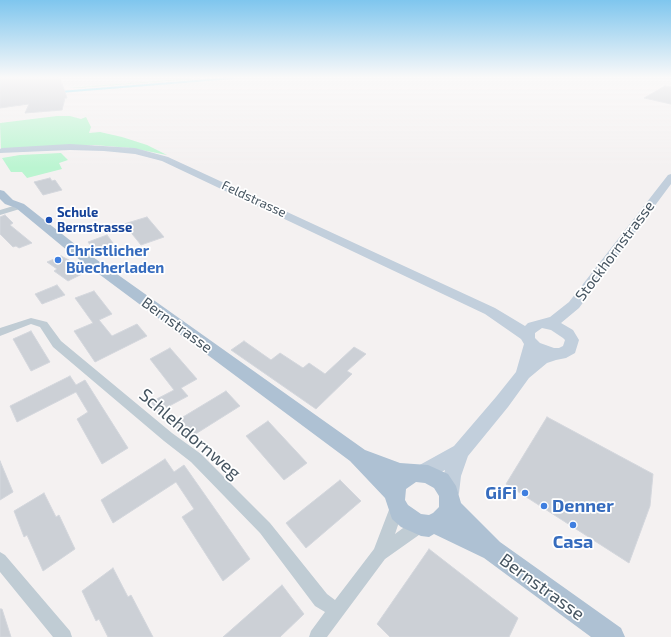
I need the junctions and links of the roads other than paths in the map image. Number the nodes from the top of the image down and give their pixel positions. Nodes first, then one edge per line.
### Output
1 (2, 151) dead end
2 (671, 177) edge
3 (0, 181) edge
4 (1, 195) edge
5 (20, 206) junction
6 (0, 214) edge
7 (574, 305) junction
8 (490, 311) junction
9 (541, 324) junction
10 (0, 332) edge
11 (568, 334) junction
12 (529, 340) junction
13 (554, 354) junction
14 (523, 374) junction
15 (460, 452) junction
16 (357, 455) junction
17 (418, 473) junction
18 (396, 500) junction
19 (450, 500) junction
20 (429, 525) junction
21 (492, 550) junction
22 (380, 554) junction
23 (0, 560) edge
24 (338, 611) junction
25 (64, 637) edge
26 (317, 637) edge
27 (612, 637) edge

1 - 8 main road, Feldstrasse
2 - 7 main road, Stockhornstrasse
3 - 5 main road
4 - 5 main road, Bernstrasse
5 - 6 street
5 - 16 main road, Bernstrasse
7 - 9 main road, Stockhornstrasse
7 - 11 main road, Stockhornstrasse
8 - 9 main road, Feldstrasse
8 - 12 main road, Feldstrasse
9 - 11 main road
9 - 12 main road
10 - 24 street, Schlehdornweg
11 - 13 main road
12 - 13 main road
12 - 14 main road
13 - 14 main road
14 - 15 main road
15 - 17 main road
15 - 19 main road
16 - 17 main road, Bernstrasse
16 - 18 main road, Bernstrasse
17 - 18 main road
17 - 19 main road
18 - 20 main road
18 - 22 street
19 - 20 main road
19 - 21 main road, Bernstrasse
20 - 21 main road, Bernstrasse
20 - 22 street
21 - 27 main road, Bernstrasse
22 - 24 street
23 - 25 street
24 - 26 street

